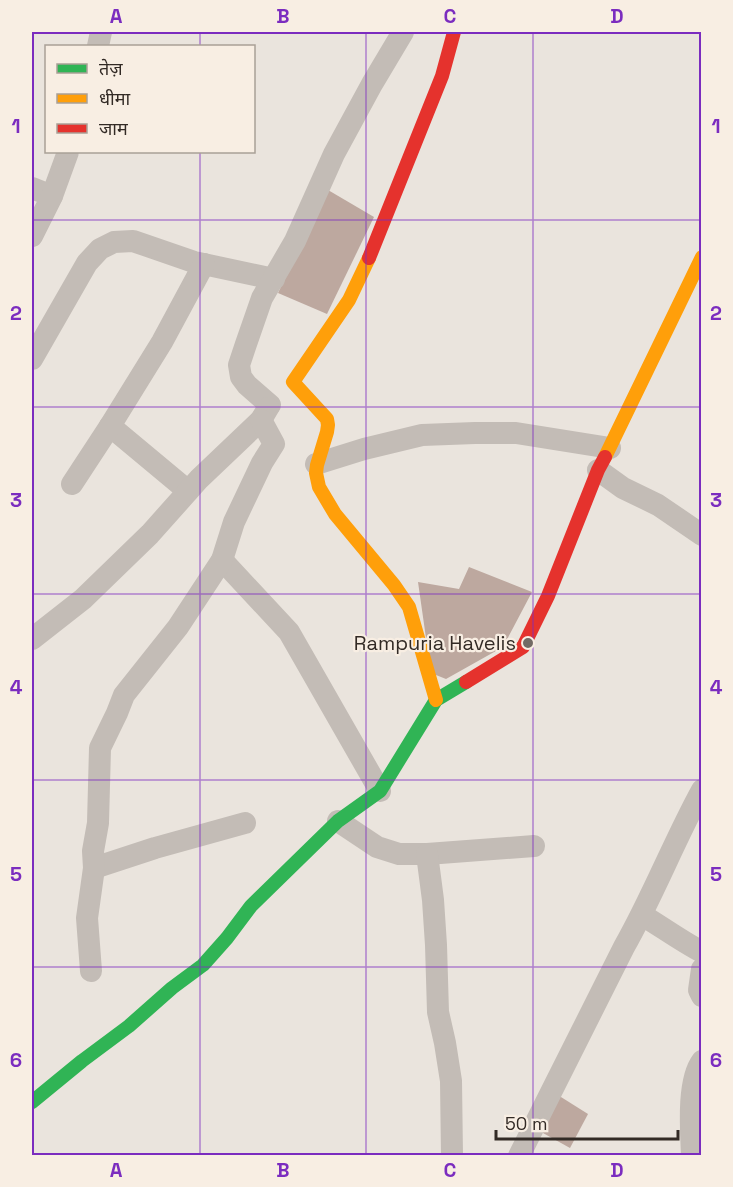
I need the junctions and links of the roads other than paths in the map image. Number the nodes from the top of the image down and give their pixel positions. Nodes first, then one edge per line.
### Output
1 (403, 32) edge
2 (454, 32) edge
3 (67, 153) edge
4 (42, 192) edge
5 (32, 236) edge
6 (702, 257) edge
7 (204, 264) junction
8 (274, 279) junction
9 (32, 359) edge
10 (293, 382) junction
11 (265, 412) junction
12 (110, 426) junction
13 (610, 448) junction
14 (316, 464) junction
15 (598, 470) junction
16 (72, 484) dead end
17 (188, 491) junction
18 (702, 535) edge
19 (222, 561) junction
20 (32, 639) edge
21 (436, 700) junction
22 (702, 790) edge
23 (380, 791) junction
24 (338, 821) junction
25 (245, 823) dead end
26 (534, 846) dead end
27 (427, 854) junction
28 (94, 868) junction
29 (642, 915) junction
30 (702, 952) edge
31 (702, 969) edge
32 (91, 971) dead end
33 (702, 996) edge
34 (702, 1061) edge
35 (32, 1102) edge
36 (452, 1155) edge
37 (519, 1155) edge
38 (692, 1155) edge

1 - 8 street
2 - 10 street
3 - 4 street
4 - 5 street
6 - 13 street
7 - 8 street
7 - 9 street
7 - 12 street
8 - 11 street
10 - 11 street
10 - 14 street
11 - 17 street
11 - 19 street
12 - 16 street
12 - 17 street
13 - 14 street
13 - 15 street
14 - 21 street
15 - 18 street
15 - 21 street
17 - 20 street
19 - 23 street
19 - 28 street
21 - 23 street
22 - 29 street
23 - 24 street
24 - 27 street
24 - 35 street
25 - 28 street
26 - 27 street
27 - 36 street
28 - 32 street
29 - 30 street
29 - 37 street
31 - 33 street
34 - 38 street

